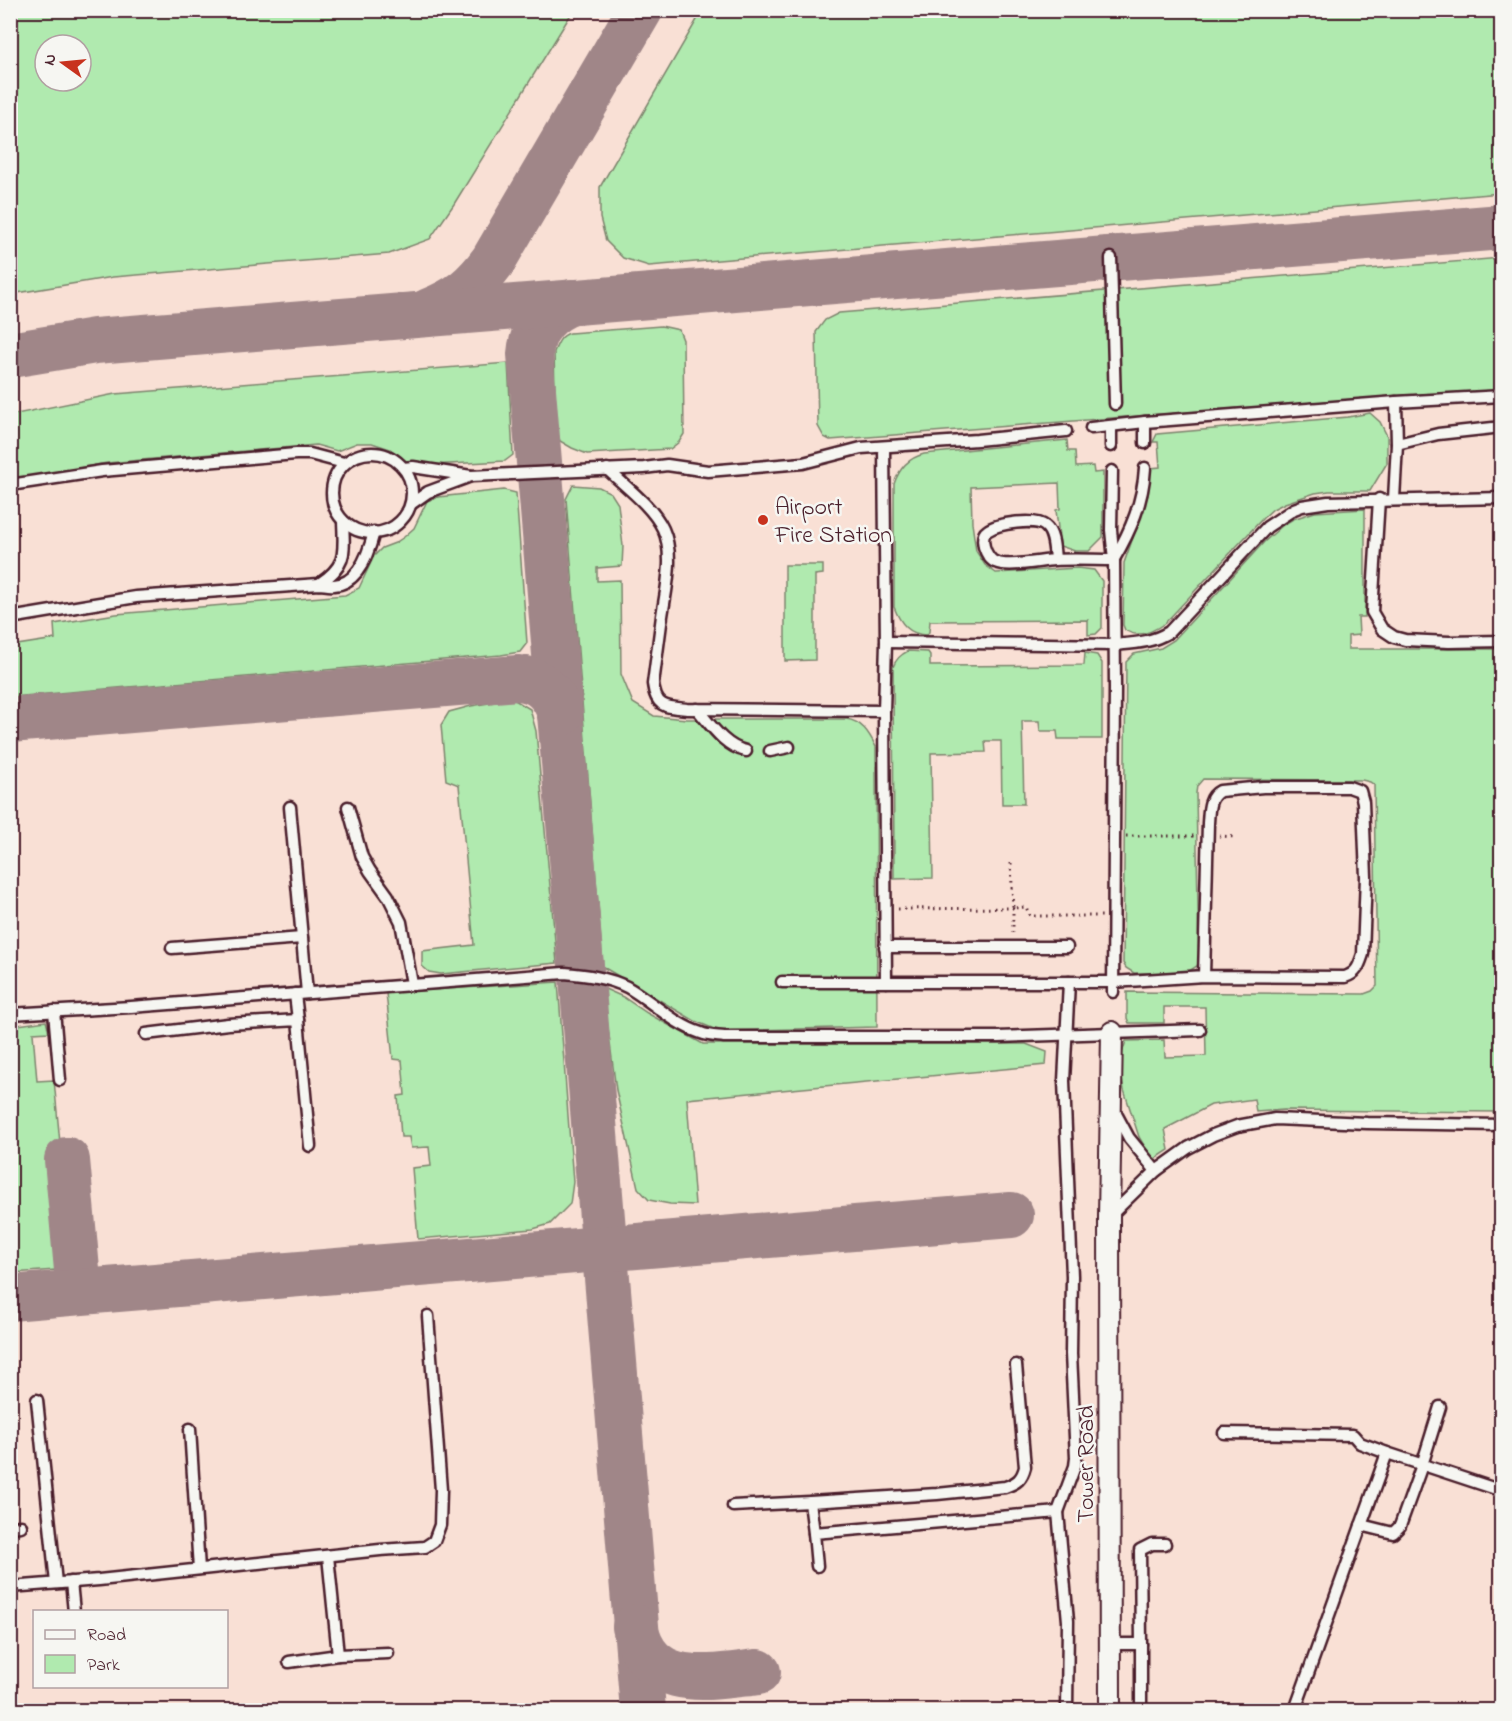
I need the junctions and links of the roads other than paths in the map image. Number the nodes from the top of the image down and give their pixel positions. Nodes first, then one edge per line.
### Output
1 (1111, 258) dead end
2 (1502, 396) edge
3 (1396, 402) junction
4 (1115, 404) dead end
5 (1145, 423) junction
6 (1111, 427) junction
7 (1502, 427) edge
8 (1091, 428) dead end
9 (1066, 430) dead end
10 (1145, 443) dead end
11 (1397, 444) junction
12 (1111, 446) dead end
13 (884, 447) junction
14 (344, 463) junction
15 (404, 468) junction
16 (1145, 468) dead end
17 (607, 469) junction
18 (1112, 471) dead end
19 (471, 476) junction
20 (10, 485) edge
21 (1502, 498) edge
22 (1394, 499) junction
23 (1379, 500) junction
24 (411, 504) junction
25 (343, 521) junction
26 (374, 532) junction
27 (1055, 560) junction
28 (1114, 560) junction
29 (320, 584) junction
30 (10, 618) edge
31 (1502, 641) edge
32 (886, 642) junction
33 (1114, 645) junction
34 (697, 709) junction
35 (884, 711) junction
36 (789, 747) dead end
37 (746, 751) dead end
38 (770, 751) dead end
39 (290, 807) dead end
40 (348, 807) dead end
41 (302, 938) junction
42 (885, 947) junction
43 (1068, 947) dead end
44 (172, 948) dead end
45 (1204, 976) junction
46 (782, 982) dead end
47 (886, 982) junction
48 (1069, 982) junction
49 (412, 984) junction
50 (1113, 987) junction
51 (307, 993) junction
52 (295, 994) junction
53 (54, 1011) junction
54 (10, 1014) edge
55 (298, 1020) junction
56 (1112, 1025) junction
57 (1200, 1030) dead end
58 (1065, 1033) junction
59 (147, 1034) dead end
60 (60, 1080) dead end
61 (1111, 1104) junction
62 (1502, 1125) edge
63 (310, 1146) dead end
64 (1156, 1172) junction
65 (1109, 1217) junction
66 (428, 1316) dead end
67 (1016, 1365) dead end
68 (37, 1400) dead end
69 (1440, 1407) dead end
70 (190, 1428) dead end
71 (1224, 1433) dead end
72 (1387, 1453) junction
73 (1422, 1465) junction
74 (1502, 1491) edge
75 (810, 1502) junction
76 (733, 1506) dead end
77 (1058, 1512) junction
78 (1361, 1525) junction
79 (814, 1533) junction
80 (1165, 1544) dead end
81 (328, 1556) junction
82 (817, 1566) dead end
83 (199, 1569) junction
84 (71, 1582) junction
85 (56, 1584) junction
86 (10, 1587) edge
87 (74, 1610) edge
88 (1111, 1644) junction
89 (1141, 1644) junction
90 (388, 1653) dead end
91 (338, 1655) junction
92 (289, 1662) dead end
93 (1067, 1710) edge
94 (1110, 1710) edge
95 (1141, 1710) edge
96 (1295, 1710) edge

1 - 4 lane
2 - 3 lane
3 - 5 lane
3 - 11 lane
5 - 6 lane
5 - 10 lane
6 - 8 lane
6 - 12 lane
7 - 11 lane
9 - 13 lane
11 - 22 lane
13 - 17 lane
13 - 32 lane
14 - 15 lane
14 - 20 lane
14 - 25 lane
15 - 19 lane
15 - 24 lane
16 - 28 lane
17 - 19 lane
17 - 34 lane
18 - 28 lane
19 - 24 lane
21 - 22 lane
22 - 23 lane
23 - 31 lane
23 - 33 lane
24 - 26 lane
25 - 26 lane
25 - 29 lane
26 - 29 lane
27 - 27 lane
27 - 28 lane
28 - 33 lane
29 - 30 lane
32 - 33 lane
32 - 35 lane
33 - 50 lane
34 - 35 lane
34 - 37 lane
35 - 42 lane
36 - 38 lane
39 - 41 lane
40 - 49 lane
41 - 44 lane
41 - 51 lane
42 - 43 lane
42 - 47 lane
45 - 45 lane
45 - 50 lane
46 - 47 lane
47 - 48 lane
48 - 50 lane
48 - 58 lane
49 - 51 lane
49 - 58 lane
51 - 52 lane
52 - 53 lane
52 - 55 lane
53 - 54 lane
53 - 60 lane
55 - 59 lane
55 - 63 lane
56 - 57 lane
56 - 58 lane
56 - 61 street, Tower Road
58 - 77 lane
61 - 64 lane
61 - 65 street, Tower Road
62 - 64 lane
64 - 65 lane
65 - 88 street, Tower Road
66 - 81 lane
67 - 75 lane
68 - 85 lane
69 - 73 lane
70 - 83 lane
71 - 72 lane
72 - 73 lane
72 - 78 lane
73 - 74 lane
73 - 78 lane
75 - 76 lane
75 - 79 lane
77 - 79 lane
77 - 93 lane
78 - 96 lane
79 - 82 lane
80 - 89 lane
81 - 83 lane
81 - 91 lane
83 - 84 lane
84 - 85 lane
84 - 87 lane
85 - 86 lane
88 - 89 lane
88 - 94 street, Tower Road
89 - 95 lane
90 - 91 lane
91 - 92 lane

